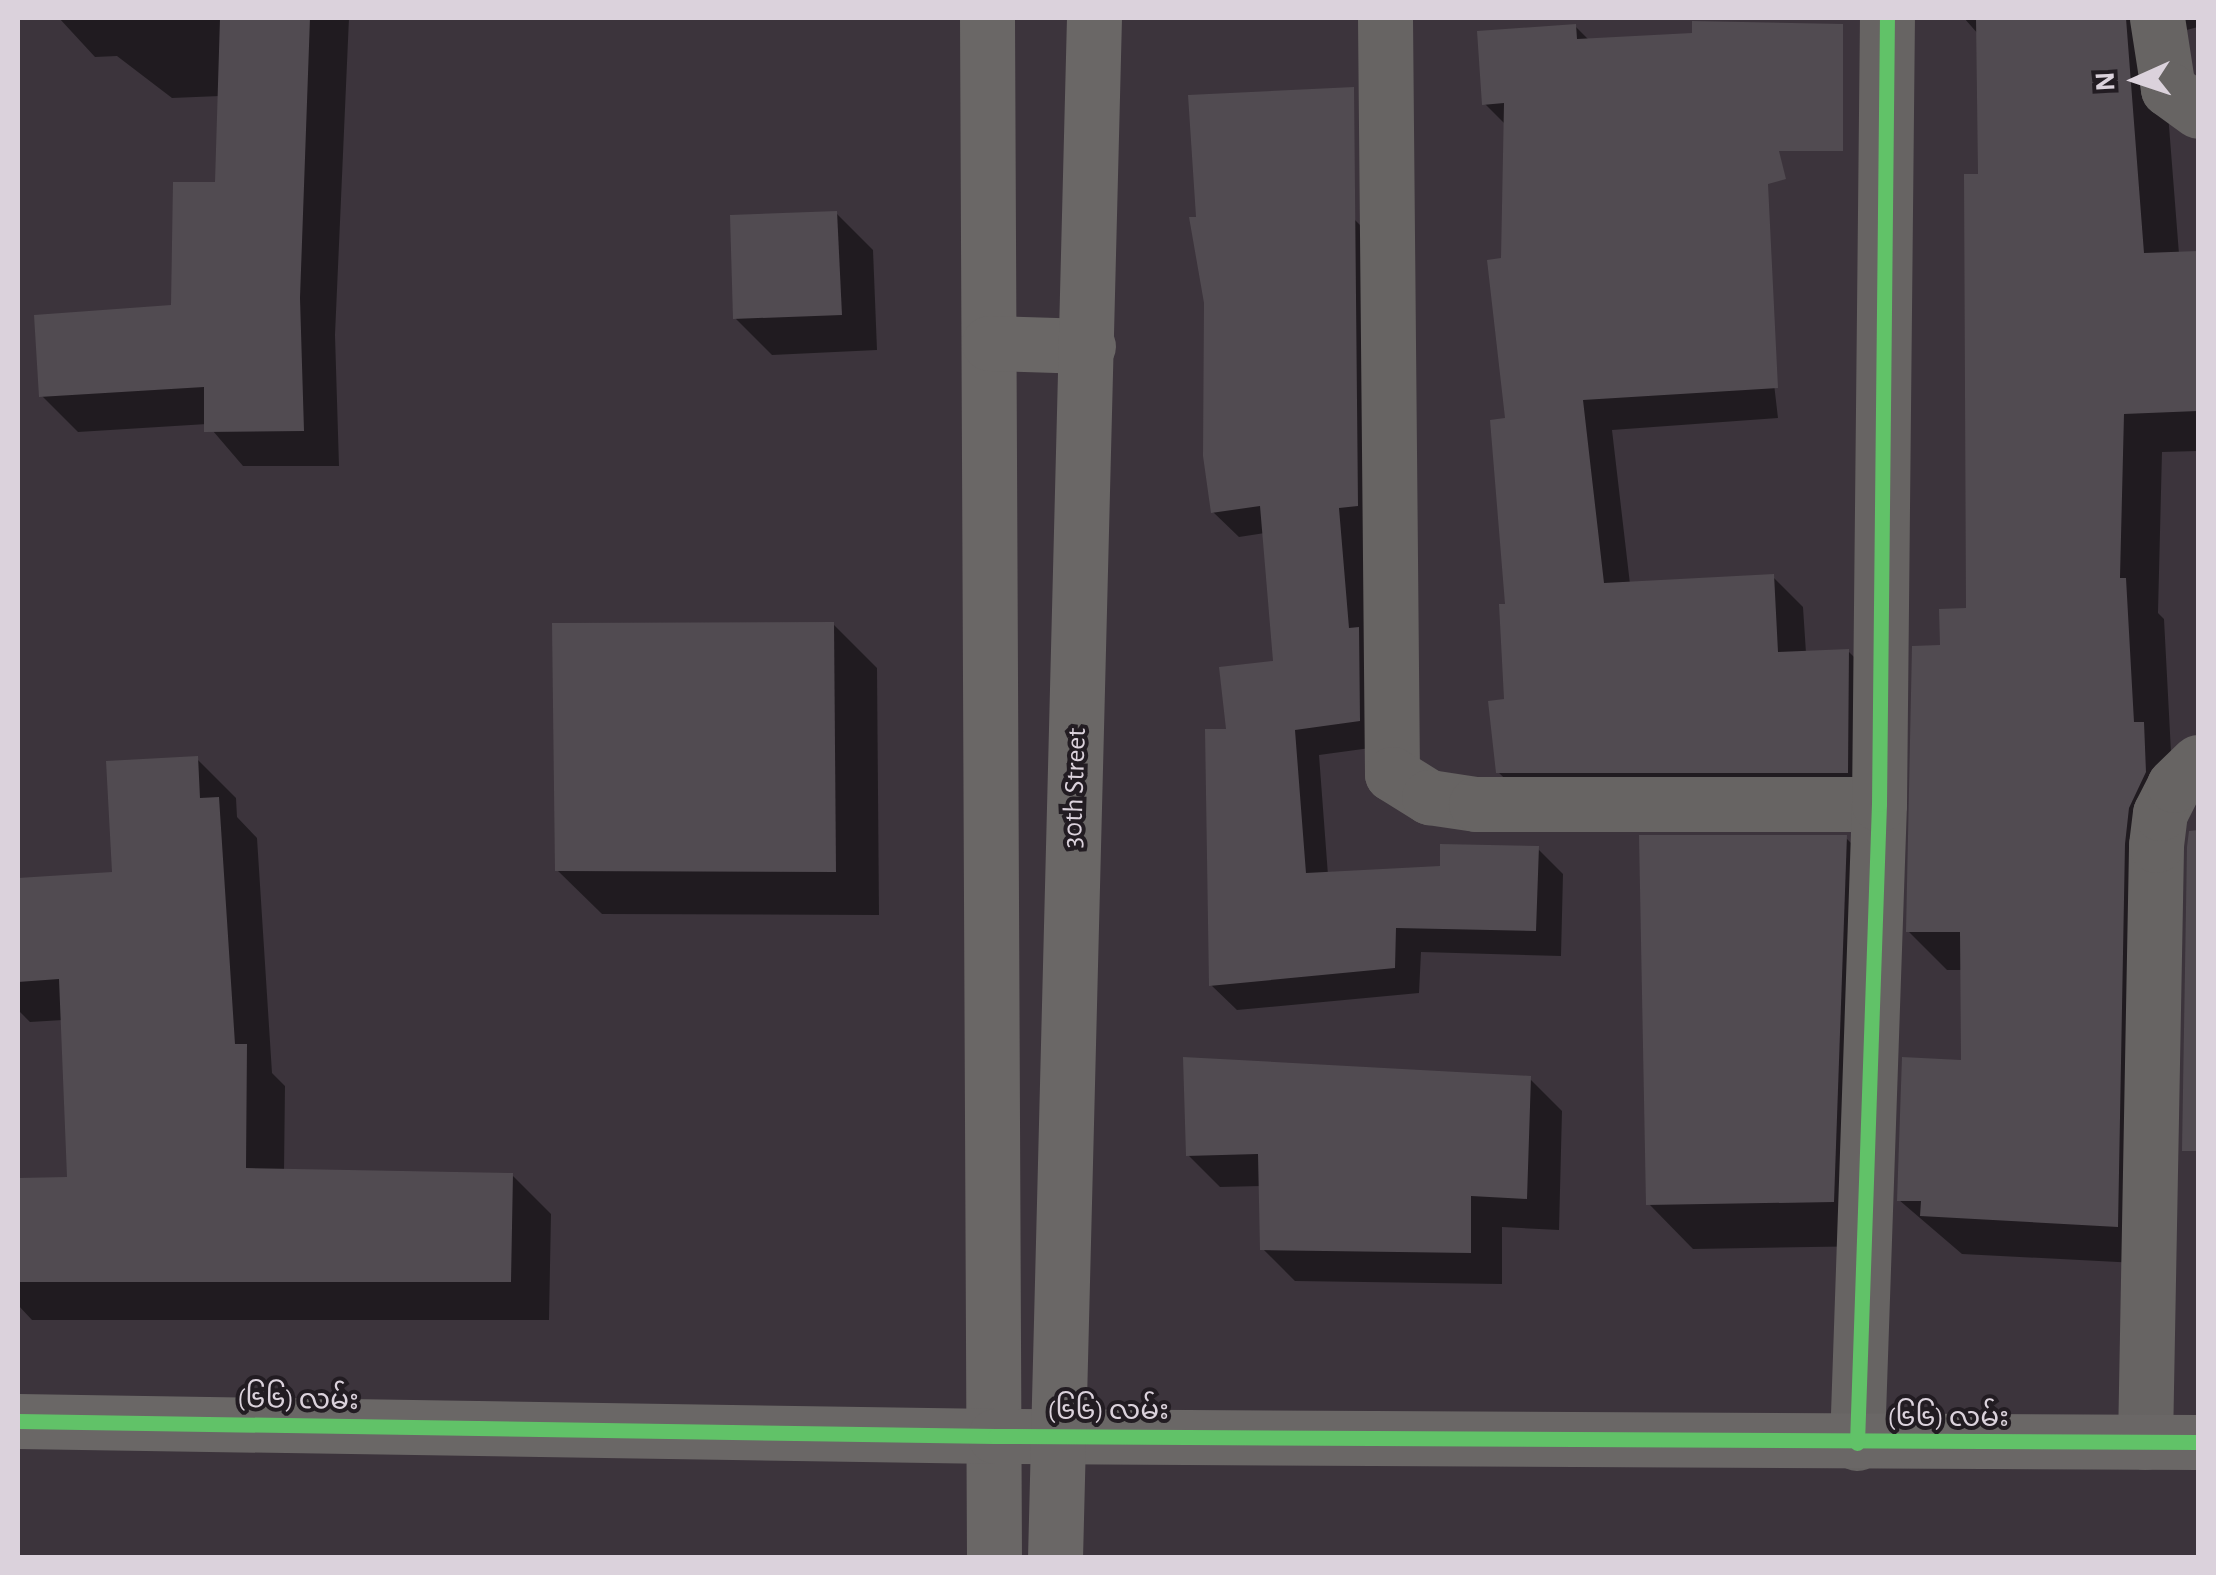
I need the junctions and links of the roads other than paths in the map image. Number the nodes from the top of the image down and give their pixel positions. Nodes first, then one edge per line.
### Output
1 (987, 18) edge
2 (1094, 18) edge
3 (1385, 18) edge
4 (1887, 18) edge
5 (2157, 18) edge
6 (2198, 111) edge
7 (989, 343) junction
8 (1088, 346) junction
9 (2198, 762) edge
10 (1879, 804) junction
11 (18, 1420) edge
12 (1057, 1435) junction
13 (995, 1436) junction
14 (2172, 1442) edge
15 (1857, 1444) junction
16 (994, 1558) edge
17 (1055, 1558) edge

1 - 7 main road
2 - 8 main road, 30th Street
3 - 10 street
4 - 10 street
5 - 6 street
7 - 8 main road
7 - 13 main road
8 - 12 main road, 30th Street
9 - 14 street
10 - 15 street
11 - 13 main road, (၆၆) လမ်း
12 - 13 main road, (၆၆) လမ်း
12 - 15 main road, (၆၆) လမ်း
12 - 17 main road, 30th Street
13 - 16 main road
14 - 15 main road, (၆၆) လမ်း

